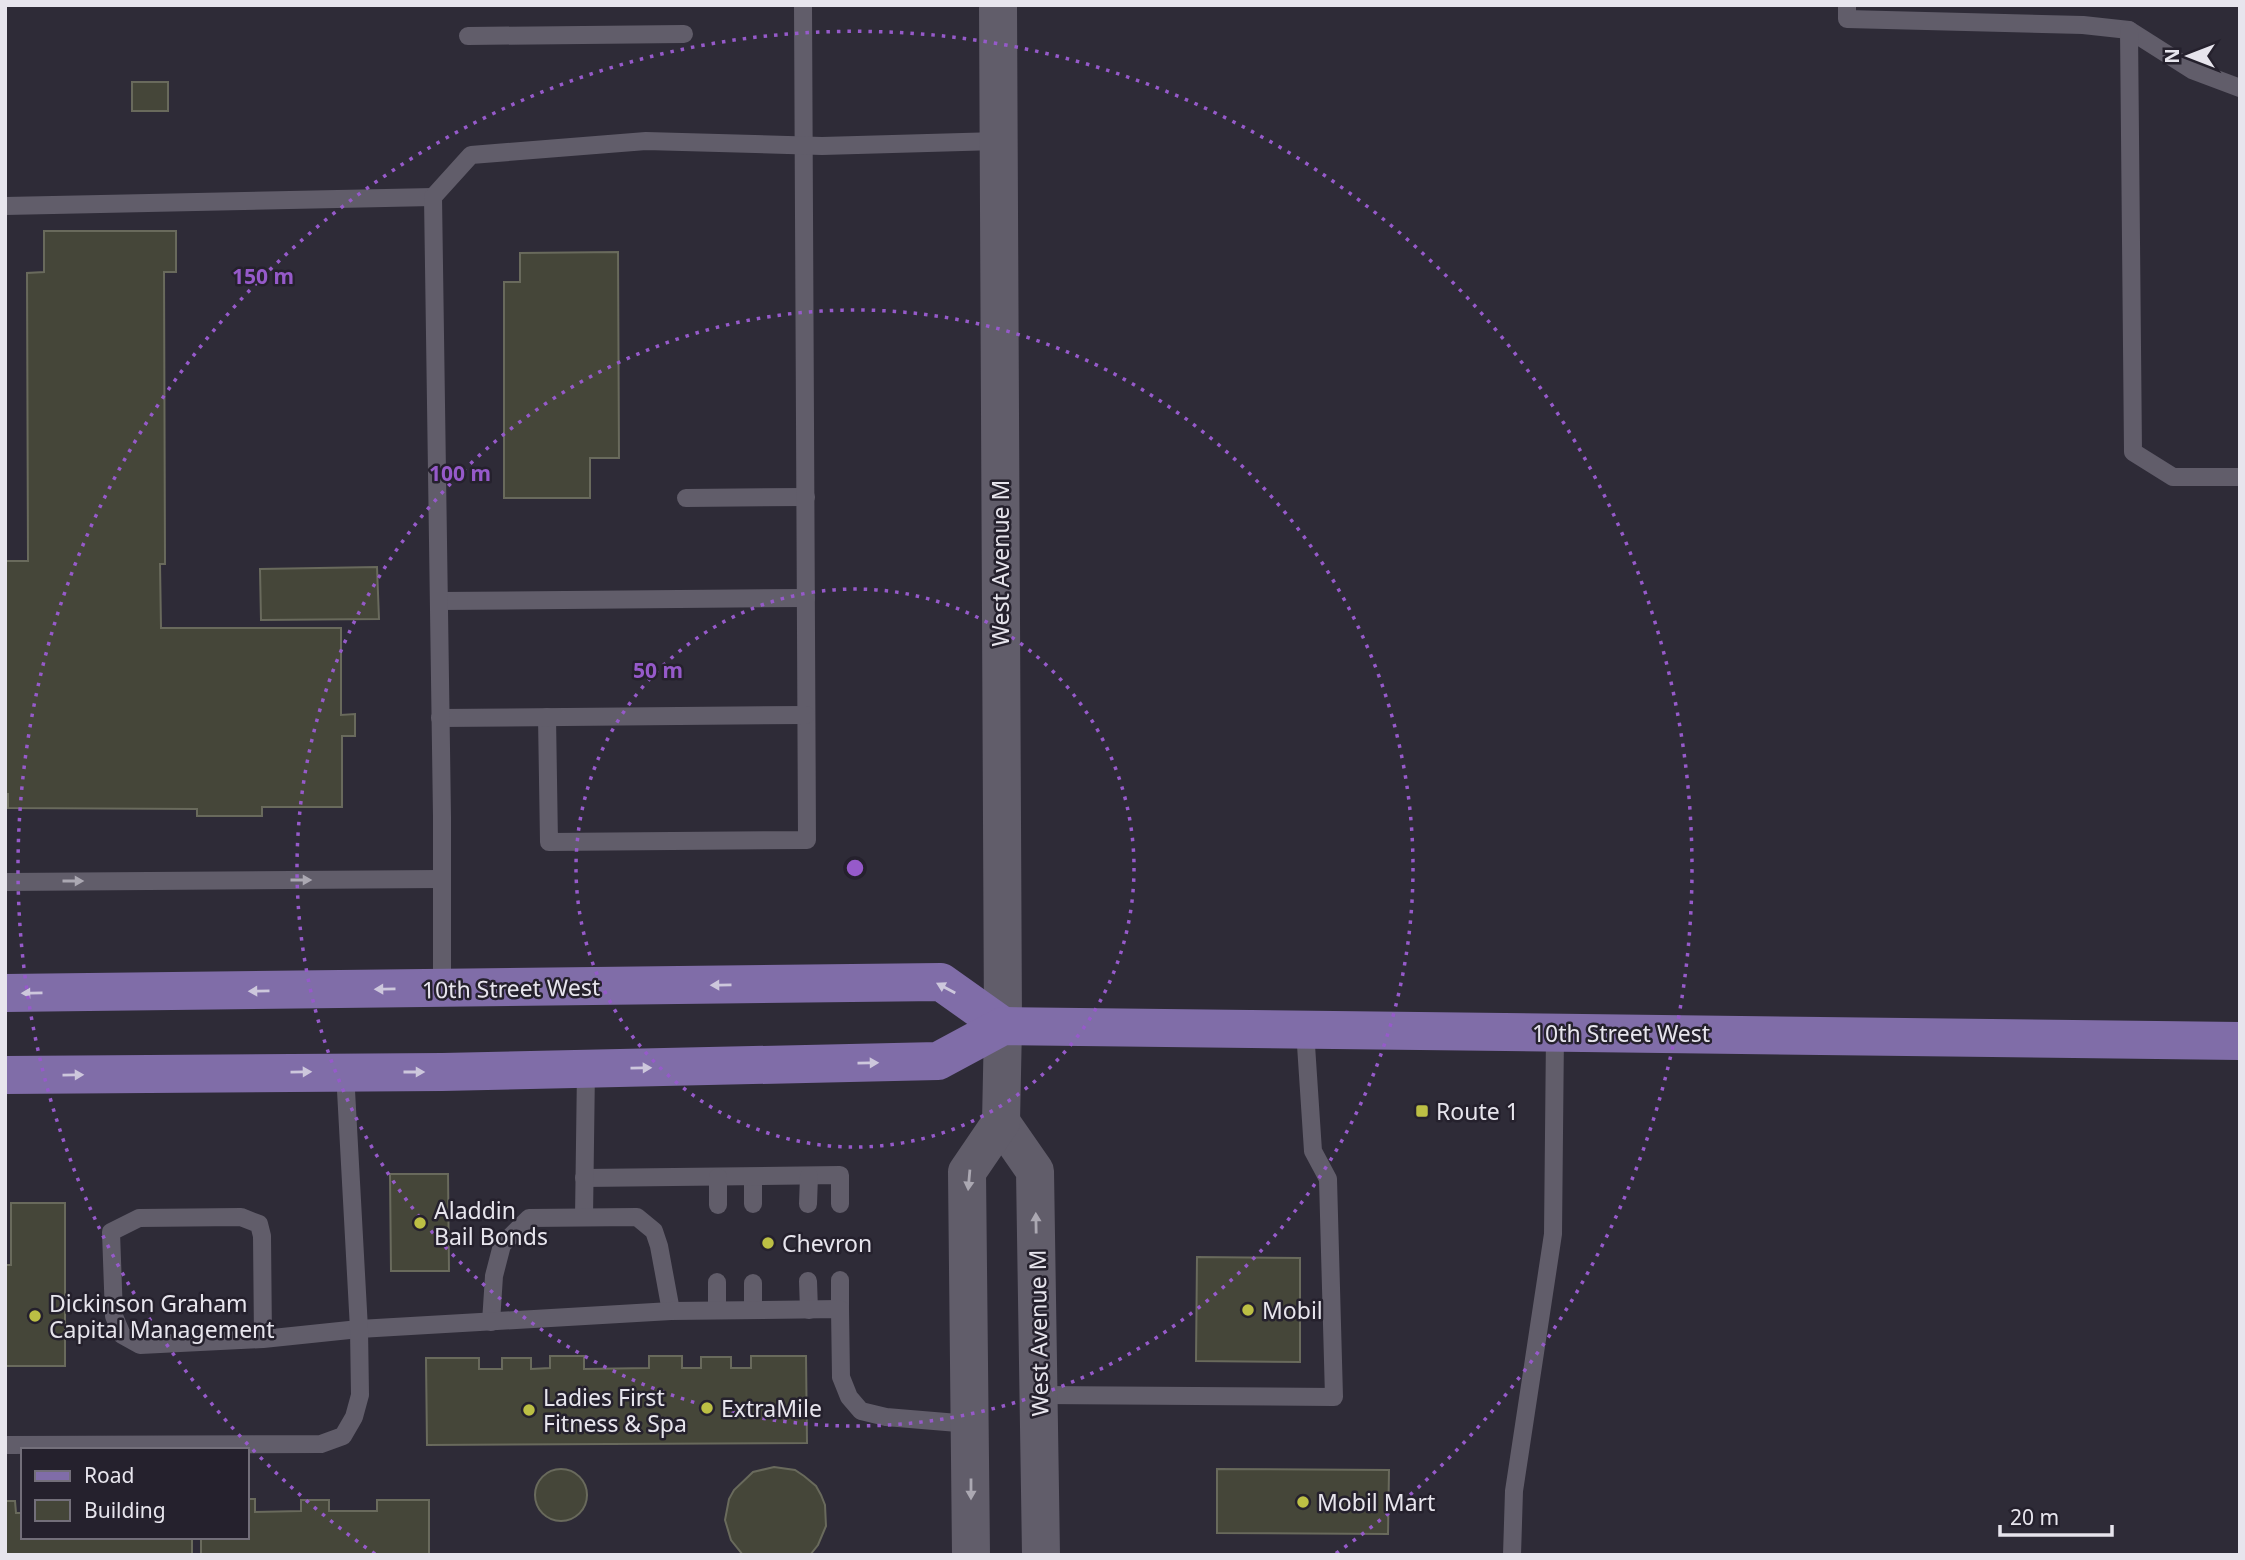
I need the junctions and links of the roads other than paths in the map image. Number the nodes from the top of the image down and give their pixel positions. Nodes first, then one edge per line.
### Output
1 (803, 5) edge
2 (998, 5) edge
3 (1847, 5) edge
4 (2129, 30) junction
5 (684, 34) dead end
6 (468, 36) dead end
7 (2240, 88) edge
8 (998, 141) junction
9 (804, 145) junction
10 (433, 197) junction
11 (5, 206) edge
12 (2240, 477) edge
13 (806, 497) junction
14 (686, 498) dead end
15 (806, 598) junction
16 (439, 601) junction
17 (806, 715) junction
18 (547, 717) junction
19 (440, 718) junction
20 (441, 879) junction
21 (5, 882) edge
22 (442, 989) junction
23 (5, 993) edge
24 (1003, 1026) junction
25 (1305, 1030) junction
26 (1555, 1033) junction
27 (2240, 1041) edge
28 (586, 1069) junction
29 (345, 1072) junction
30 (5, 1075) edge
31 (1001, 1122) junction
32 (809, 1176) junction
33 (719, 1177) junction
34 (752, 1177) junction
35 (584, 1178) junction
36 (752, 1204) dead end
37 (808, 1204) dead end
38 (840, 1204) dead end
39 (718, 1205) dead end
40 (584, 1217) junction
41 (840, 1280) dead end
42 (808, 1281) dead end
43 (717, 1282) dead end
44 (752, 1283) dead end
45 (840, 1309) junction
46 (717, 1310) junction
47 (752, 1310) junction
48 (809, 1310) junction
49 (671, 1311) junction
50 (491, 1322) junction
51 (359, 1329) junction
52 (263, 1339) junction
53 (1040, 1395) junction
54 (970, 1424) junction
55 (5, 1445) edge
56 (971, 1555) edge
57 (1041, 1555) edge
58 (1512, 1555) edge

1 - 9 lane
2 - 8 main road, West Avenue M
3 - 4 lane
4 - 7 lane
4 - 12 lane
5 - 6 lane
8 - 9 lane
8 - 24 main road, West Avenue M
9 - 10 lane
9 - 13 lane
10 - 11 lane
10 - 16 lane
13 - 14 lane
13 - 15 lane
15 - 16 lane
15 - 17 lane
16 - 19 lane
17 - 18 lane
17 - 18 lane
18 - 19 lane
19 - 20 lane
21 -> 20 lane
20 - 22 lane
22 -> 23 main road, 10th Street West
24 -> 22 main road, 10th Street West
24 - 25 main road, 10th Street West
28 -> 24 main road, 10th Street West
24 - 31 main road, West Avenue M
25 - 26 main road, 10th Street West
25 - 53 lane
26 - 27 main road, 10th Street West
26 - 58 lane
29 -> 28 main road, 10th Street West
28 - 35 lane
30 -> 29 main road, 10th Street West
29 - 51 lane
53 -> 31 main road, West Avenue M
31 -> 54 main road
32 - 34 lane
32 - 37 lane
32 - 38 lane
33 - 34 lane
33 - 35 lane
33 - 39 lane
34 - 36 lane
35 - 40 lane
40 - 49 lane
40 - 50 lane
41 - 45 lane
42 - 48 lane
43 - 46 lane
44 - 47 lane
45 - 48 lane
45 - 54 lane
46 - 47 lane
46 - 49 lane
47 - 48 lane
49 - 50 lane
50 - 51 lane
51 - 52 lane
51 - 55 lane
52 - 52 lane
53 - 57 main road, West Avenue M
54 -> 56 main road

